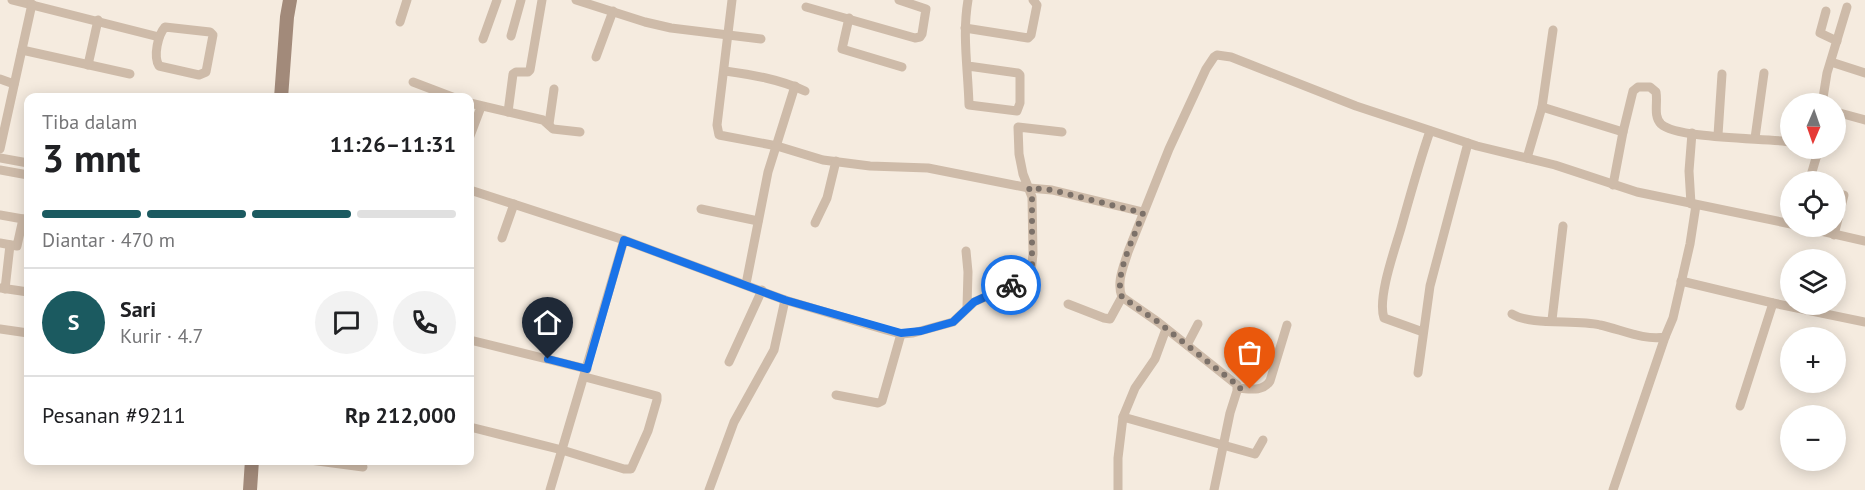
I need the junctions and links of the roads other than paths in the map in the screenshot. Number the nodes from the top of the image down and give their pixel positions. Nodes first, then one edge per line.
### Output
1 (12, 0) edge
2 (290, 0) edge
3 (407, 0) edge
4 (497, 0) edge
5 (521, 0) edge
6 (542, 0) edge
7 (576, 0) edge
8 (732, 0) edge
9 (899, 0) edge
10 (968, 0) edge
11 (1033, 0) edge
12 (32, 4) junction
13 (611, 7) edge
14 (806, 7) dead end
15 (1848, 7) dead end
16 (1826, 11) dead end
17 (849, 18) junction
18 (98, 20) junction
19 (400, 22) dead end
20 (965, 28) junction
21 (1553, 30) dead end
22 (728, 35) junction
23 (511, 36) dead end
24 (159, 37) junction
25 (483, 39) dead end
26 (761, 39) dead end
27 (1837, 41) junction
28 (22, 50) junction
29 (596, 57) dead end
30 (1831, 62) junction
31 (88, 65) junction
32 (968, 66) junction
33 (902, 67) dead end
34 (725, 71) junction
35 (1764, 73) dead end
36 (1865, 73) edge
37 (130, 74) dead end
38 (1722, 74) dead end
39 (0, 79) edge
40 (413, 82) dead end
41 (14, 84) junction
42 (795, 86) junction
43 (554, 89) dead end
44 (805, 91) dead end
45 (281, 93) edge
46 (442, 93) edge
47 (1824, 93) edge
48 (474, 105) edge
49 (480, 107) junction
50 (1542, 107) junction
51 (508, 112) junction
52 (1846, 115) edge
53 (1865, 120) edge
54 (474, 124) edge
55 (549, 124) junction
56 (1430, 131) junction
57 (580, 132) dead end
58 (1062, 132) dead end
59 (1623, 132) junction
60 (1692, 133) junction
61 (1718, 135) junction
62 (1755, 138) junction
63 (1780, 141) edge
64 (1468, 143) junction
65 (777, 146) junction
66 (0, 149) edge
67 (0, 158) edge
68 (1527, 159) junction
69 (836, 161) junction
70 (24, 162) edge
71 (0, 170) edge
72 (24, 174) edge
73 (1613, 185) junction
74 (1029, 188) junction
75 (474, 191) edge
76 (514, 204) junction
77 (1694, 205) junction
78 (701, 209) dead end
79 (1143, 213) junction
80 (0, 215) edge
81 (24, 220) edge
82 (758, 221) junction
83 (1780, 221) edge
84 (24, 223) edge
85 (815, 224) dead end
86 (1563, 226) dead end
87 (1844, 237) edge
88 (502, 238) dead end
89 (624, 240) junction
90 (1865, 241) edge
91 (9, 245) edge
92 (24, 247) edge
93 (966, 250) dead end
94 (1681, 281) junction
95 (746, 284) junction
96 (2, 289) edge
97 (762, 290) junction
98 (24, 292) edge
99 (1122, 297) junction
100 (785, 300) junction
101 (1773, 303) junction
102 (1068, 304) dead end
103 (967, 307) junction
104 (1512, 314) dead end
105 (1552, 320) junction
106 (1865, 322) edge
107 (1198, 324) dead end
108 (1287, 325) dead end
109 (0, 329) edge
110 (1166, 329) junction
111 (24, 332) edge
112 (1423, 332) junction
113 (901, 333) junction
114 (1665, 337) junction
115 (474, 341) edge
116 (1187, 345) junction
117 (729, 362) dead end
118 (586, 373) junction
119 (1418, 373) dead end
120 (1238, 388) junction
121 (836, 395) dead end
122 (1740, 406) dead end
123 (1123, 417) junction
124 (474, 428) edge
125 (1263, 440) dead end
126 (1222, 446) junction
127 (562, 450) junction
128 (252, 465) edge
129 (332, 465) edge
130 (363, 466) dead end
131 (250, 490) edge
132 (550, 490) edge
133 (709, 490) edge
134 (1118, 490) edge
135 (1214, 490) edge
136 (1613, 490) edge

1 - 12 street
2 - 45 main road
3 - 19 street
4 - 25 street
5 - 23 street
6 - 51 street
7 - 13 street
8 - 22 street
9 - 17 street
10 - 20 street
11 - 20 street
12 - 18 street
12 - 28 street
13 - 22 street
13 - 29 street
14 - 17 street
15 - 27 street
16 - 27 street
17 - 33 street
18 - 24 street
18 - 31 street
20 - 32 street
21 - 50 street
22 - 26 street
22 - 34 street
24 - 24 street
27 - 30 street
28 - 31 street
28 - 41 street
30 - 36 street
30 - 47 street
31 - 37 street
32 - 32 street
34 - 42 street
34 - 65 street
35 - 62 street
38 - 61 street
39 - 41 street
40 - 46 street
41 - 66 street
42 - 44 street
42 - 65 street
43 - 55 street
48 - 49 street
49 - 51 street
49 - 54 street
50 - 59 street
50 - 68 street
51 - 55 street
52 - 53 street
55 - 57 street
56 - 64 street
56 - 79 street
56 - 112 street
58 - 74 street
59 - 60 street
59 - 73 street
60 - 61 street
60 - 77 street
61 - 62 street
62 - 63 street
64 - 68 street
64 - 112 street
65 - 69 street
65 - 82 street
67 - 70 street
68 - 73 street
69 - 74 street
69 - 85 street
71 - 72 street
73 - 77 street
74 - 79 street
74 - 103 street
75 - 76 street
76 - 88 street
76 - 89 street
77 - 83 street
77 - 94 street
78 - 82 street
79 - 99 street
80 - 81 street
82 - 95 street
84 - 91 street
86 - 105 street
87 - 90 street
89 - 95 street
89 - 118 street
91 - 92 street
91 - 96 street
93 - 103 street
94 - 101 street
94 - 114 street
95 - 97 street
96 - 98 street
97 - 100 street
97 - 117 street
99 - 102 street
99 - 110 street
100 - 113 street
100 - 133 street
101 - 106 street
101 - 122 street
103 - 113 street
104 - 105 street
105 - 114 street
107 - 116 street
108 - 120 street
109 - 111 street
110 - 116 street
110 - 123 street
112 - 119 street
113 - 121 street
114 - 136 street
115 - 118 street
116 - 120 street
118 - 127 street
118 - 127 street
120 - 126 street
123 - 126 street
123 - 134 street
124 - 127 street
125 - 126 street
126 - 135 street
127 - 132 street
128 - 131 main road
129 - 130 street

